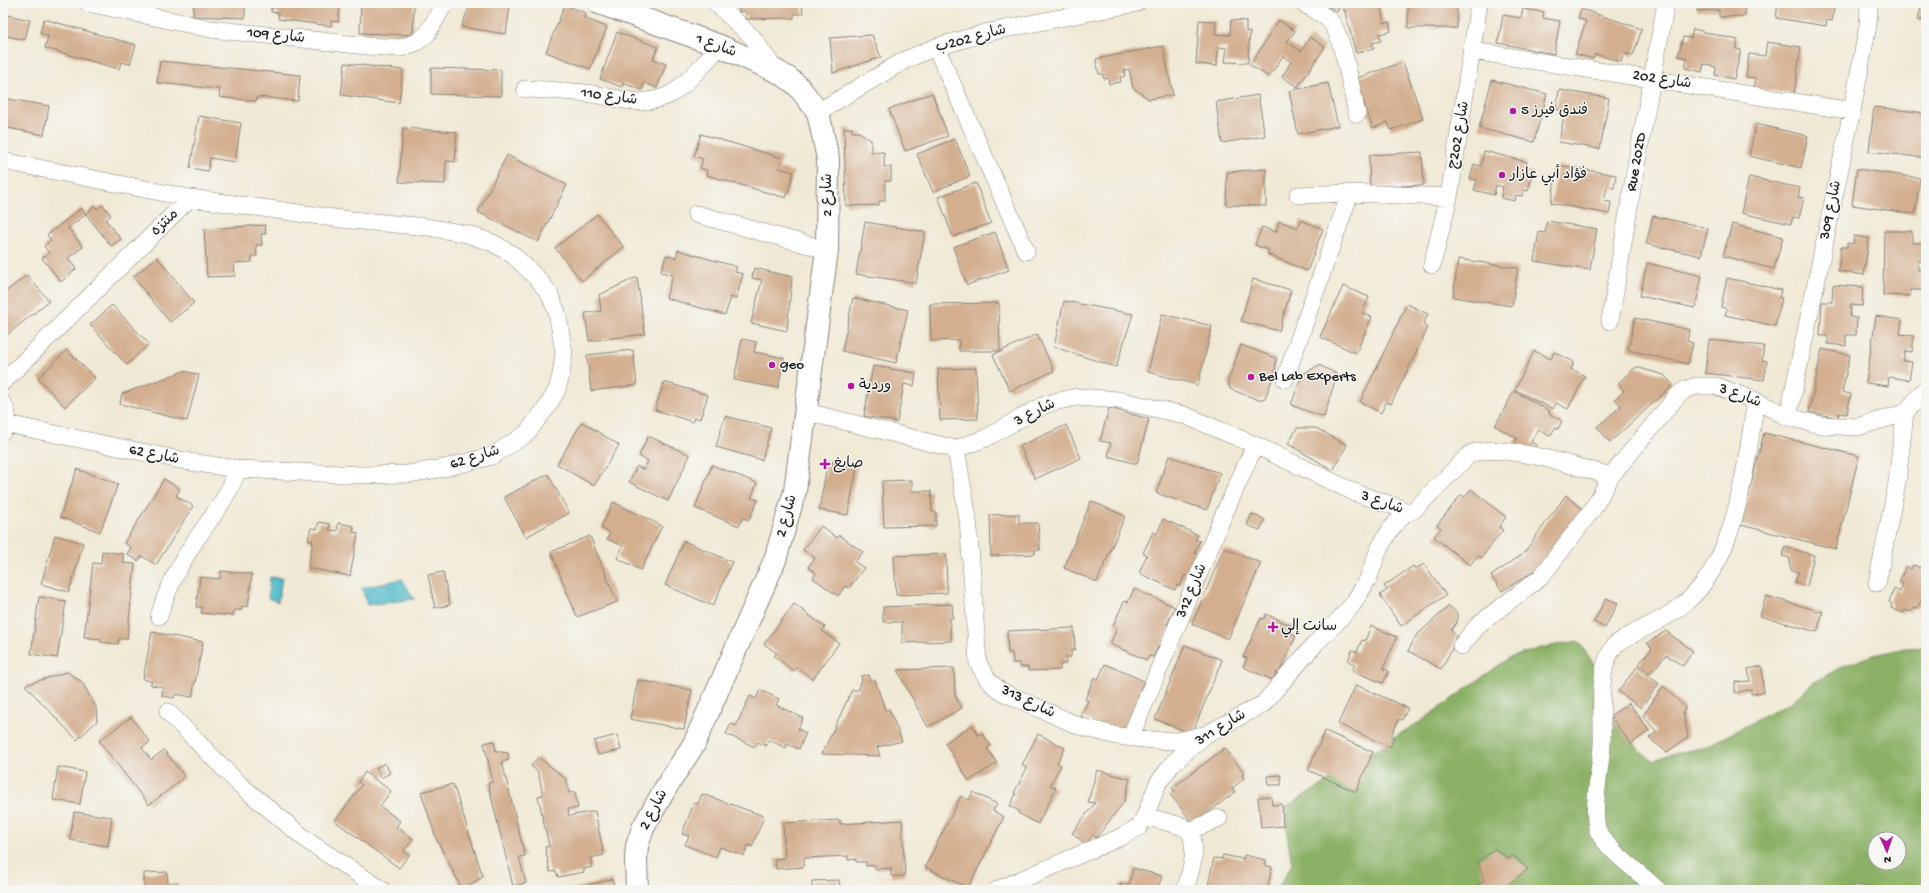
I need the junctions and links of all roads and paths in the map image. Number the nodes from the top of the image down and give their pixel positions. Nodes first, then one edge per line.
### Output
1 (88, 3) edge
2 (445, 3) edge
3 (600, 3) edge
4 (716, 3) edge
5 (1137, 3) edge
6 (1303, 3) edge
7 (1479, 3) edge
8 (1666, 3) edge
9 (1869, 3) edge
10 (720, 46) junction
11 (936, 47) junction
12 (1473, 51) junction
13 (776, 71) junction
14 (1652, 79) junction
15 (524, 88) dead end
16 (1852, 110) junction
17 (818, 112) junction
18 (1357, 114) dead end
19 (3, 161) edge
20 (1350, 193) junction
21 (1298, 195) dead end
22 (1449, 197) junction
23 (190, 198) junction
24 (696, 214) dead end
25 (827, 250) junction
26 (1026, 251) dead end
27 (1432, 265) dead end
28 (1610, 321) dead end
29 (1285, 379) dead end
30 (3, 382) edge
31 (1926, 388) edge
32 (1756, 401) junction
33 (3, 404) edge
34 (807, 412) junction
35 (1905, 414) junction
36 (1788, 417) junction
37 (5, 428) edge
38 (1255, 445) junction
39 (956, 449) junction
40 (238, 469) junction
41 (1611, 476) junction
42 (1404, 514) junction
43 (1877, 583) dead end
44 (159, 616) dead end
45 (1461, 646) dead end
46 (168, 712) dead end
47 (1205, 735) junction
48 (1130, 738) junction
49 (1145, 816) junction
50 (1219, 818) dead end
51 (1190, 831) junction
52 (382, 890) edge
53 (637, 890) edge
54 (997, 890) edge
55 (1185, 890) edge
56 (1658, 890) edge

1 - 2 street, شارع 109
3 - 10 street, شارع 1
4 - 13 street
5 - 11 street, شارع 202ب
6 - 18 street
7 - 12 street, شارع 202ج
8 - 14 street, Rue 202D
9 - 16 street, شارع 309
10 - 13 street, شارع 1
10 - 15 street, شارع 110
11 - 17 street, شارع 202ب
11 - 26 street
12 - 14 street, شارع 202
12 - 22 street, شارع 202ج
13 - 17 street, شارع 1
14 - 16 street, شارع 202
14 - 28 street, Rue 202D
16 - 36 street, شارع 309
17 - 25 street, شارع 2
19 - 23 street, منتزه
20 - 21 street
20 - 22 street
20 - 29 street
22 - 27 street, شارع 202ج
23 - 30 street, منتزه
23 - 40 street, شارع 62
24 - 25 street
25 - 34 street, شارع 2
31 - 35 street
32 - 36 street, شارع 3
32 - 41 street, شارع 3
32 - 56 street
33 - 37 street
34 - 39 street
34 - 53 street, شارع 2
35 - 36 street, شارع 3
35 - 43 street
37 - 40 street, شارع 62
38 - 39 street, شارع 3
38 - 42 street, شارع 3
38 - 48 street, شارع 312
39 - 48 street, شارع 313
40 - 44 street
41 - 42 street, شارع 3
41 - 45 street
42 - 47 street, شارع 311
46 - 52 street
47 - 48 street, شارع 313
47 - 49 street, شارع 311
49 - 51 street
49 - 54 street, شارع 311
50 - 51 street
51 - 55 street

